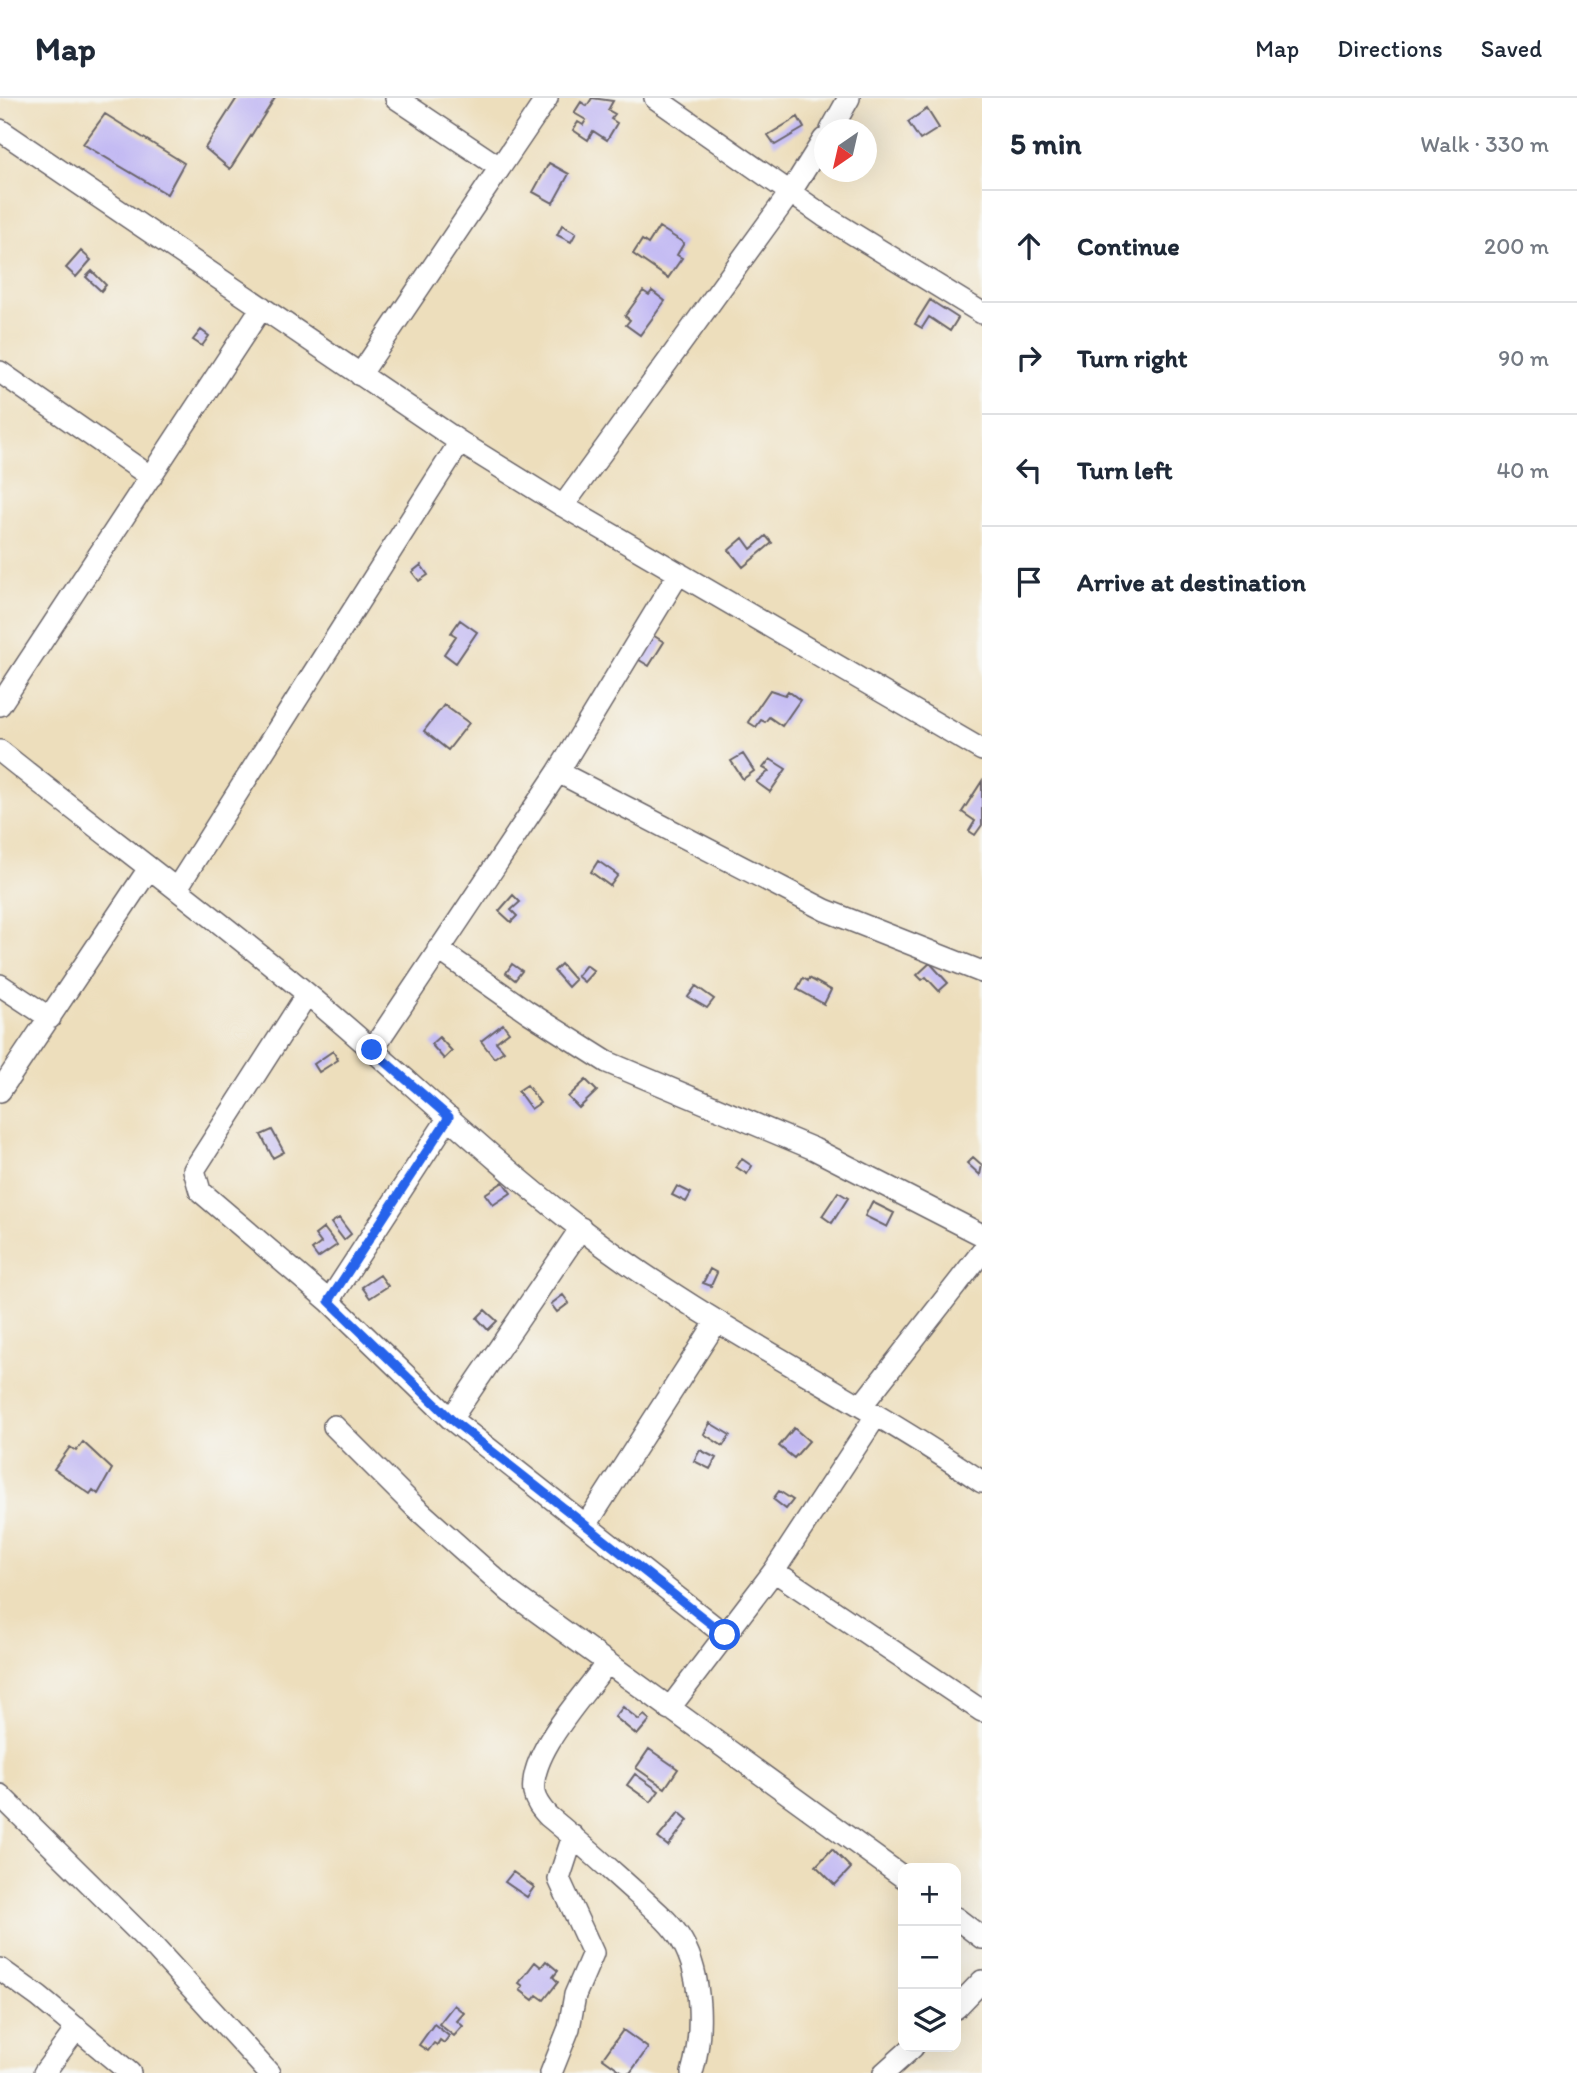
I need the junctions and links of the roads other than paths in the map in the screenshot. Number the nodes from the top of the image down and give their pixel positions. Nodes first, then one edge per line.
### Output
1 (396, 98) edge
2 (547, 98) edge
3 (655, 98) edge
4 (849, 98) edge
5 (837, 119) edge
6 (0, 130) edge
7 (814, 155) edge
8 (499, 167) junction
9 (790, 193) junction
10 (262, 307) junction
11 (982, 313) edge
12 (0, 372) edge
13 (360, 375) junction
14 (460, 442) junction
15 (151, 477) junction
16 (563, 506) junction
17 (679, 573) junction
18 (0, 705) edge
19 (982, 750) edge
20 (0, 751) edge
21 (558, 772) junction
22 (148, 870) junction
23 (177, 888) junction
24 (438, 949) junction
25 (982, 972) edge
26 (0, 985) edge
27 (307, 994) junction
28 (50, 1018) junction
29 (372, 1050) junction
30 (0, 1091) edge
31 (449, 1117) junction
32 (580, 1228) junction
33 (982, 1235) edge
34 (982, 1252) edge
35 (329, 1301) junction
36 (718, 1321) junction
37 (869, 1411) junction
38 (451, 1419) junction
39 (334, 1426) dead end
40 (982, 1482) edge
41 (586, 1525) junction
42 (774, 1571) junction
43 (725, 1635) junction
44 (606, 1664) junction
45 (669, 1709) junction
46 (982, 1712) edge
47 (0, 1795) edge
48 (573, 1836) junction
49 (898, 1873) edge
50 (961, 1922) edge
51 (982, 1938) edge
52 (0, 1969) edge
53 (982, 1981) edge
54 (961, 2003) edge
55 (76, 2028) junction
56 (907, 2052) edge
57 (44, 2073) edge
58 (130, 2073) edge
59 (269, 2073) edge
60 (551, 2073) edge
61 (692, 2073) edge
62 (884, 2073) edge

1 - 8 street
2 - 8 street
3 - 9 street
4 - 5 street
6 - 10 street
7 - 9 street
8 - 13 street
9 - 11 street
9 - 16 street
10 - 13 street
10 - 15 street
12 - 15 street
13 - 14 street
14 - 16 street
14 - 23 street
15 - 18 street
16 - 17 street
17 - 19 street
17 - 21 street
20 - 22 street
21 - 24 street
21 - 25 street
22 - 23 street
22 - 28 street
23 - 27 street
24 - 29 street
24 - 33 street
26 - 28 street
27 - 29 street
27 - 35 street
28 - 30 street
29 - 31 street
31 - 32 street
31 - 35 street
32 - 36 street
32 - 38 street
34 - 37 street
35 - 38 street
36 - 37 street
36 - 41 street
37 - 40 street
37 - 42 street
38 - 41 street
39 - 44 street
41 - 43 street
42 - 43 street
42 - 46 street
43 - 45 street
44 - 45 street
44 - 48 street
45 - 49 street
47 - 59 street
48 - 60 street
48 - 61 street
50 - 51 street
52 - 55 street
53 - 54 street
55 - 57 street
55 - 58 street
56 - 62 street

